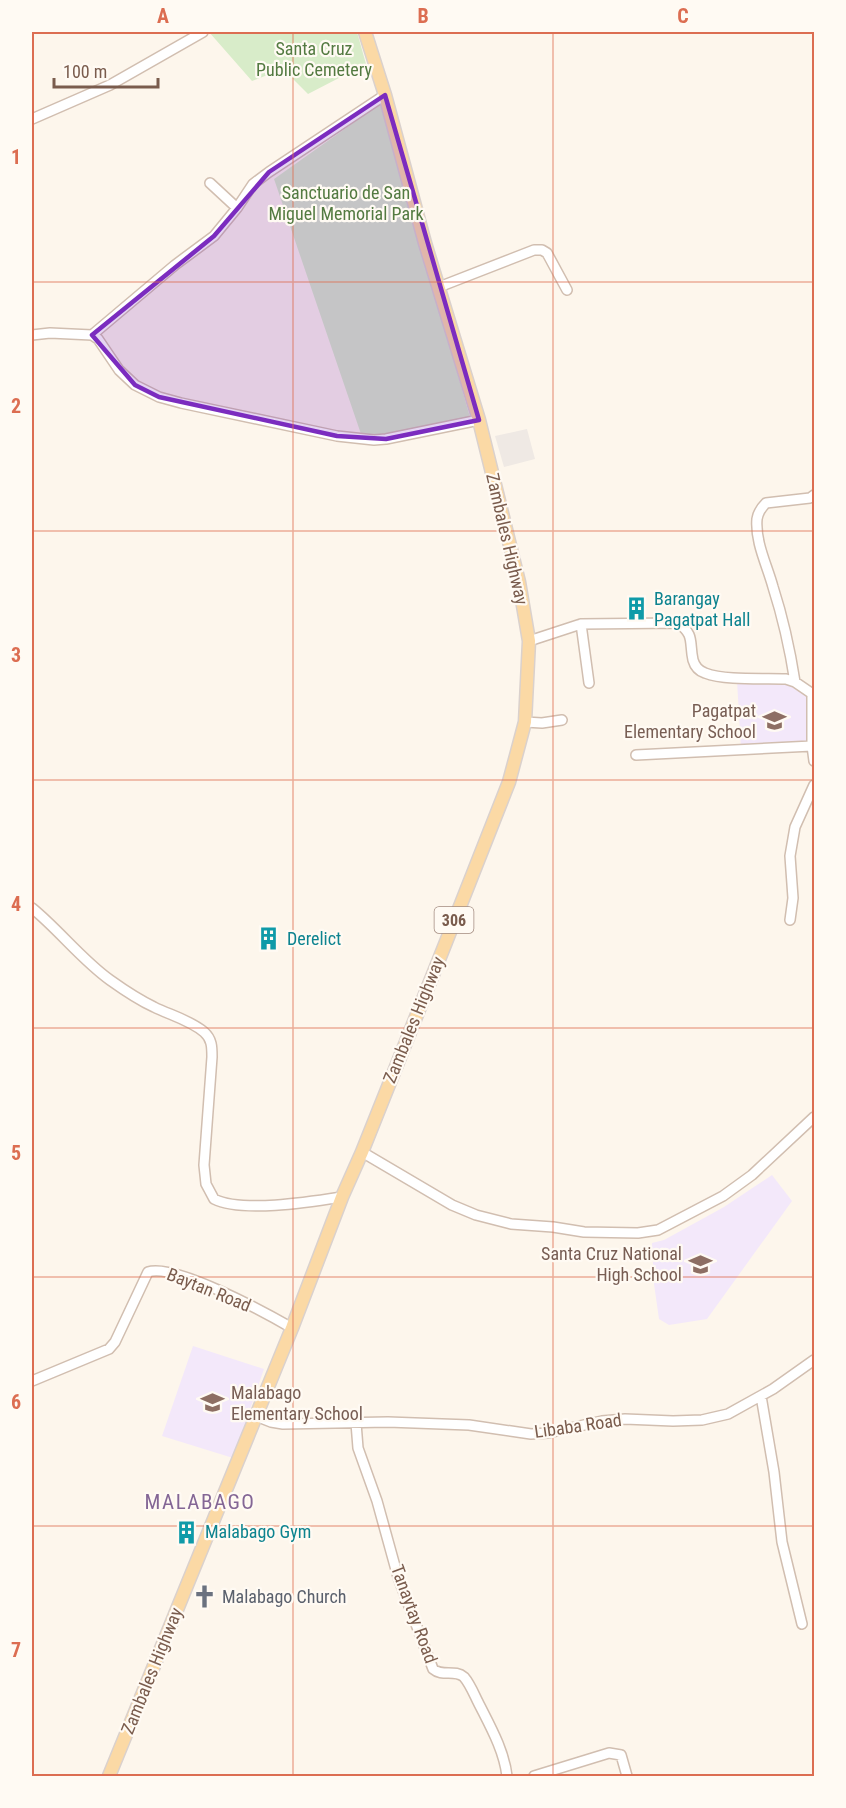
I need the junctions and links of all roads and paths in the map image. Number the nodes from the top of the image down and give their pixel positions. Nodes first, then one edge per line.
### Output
1 (203, 32) edge
2 (365, 32) edge
3 (385, 95) junction
4 (32, 119) edge
5 (210, 183) dead end
6 (237, 208) junction
7 (439, 287) junction
8 (567, 290) dead end
9 (32, 334) edge
10 (92, 335) junction
11 (479, 420) junction
12 (814, 495) edge
13 (581, 624) junction
14 (529, 641) junction
15 (795, 682) junction
16 (589, 683) dead end
17 (813, 695) edge
18 (562, 720) dead end
19 (525, 722) junction
20 (812, 746) junction
21 (636, 754) dead end
22 (814, 761) edge
23 (814, 785) edge
24 (32, 908) edge
25 (790, 920) dead end
26 (814, 1118) edge
27 (362, 1152) junction
28 (342, 1197) junction
29 (292, 1328) junction
30 (814, 1360) edge
31 (32, 1381) edge
32 (761, 1396) junction
33 (256, 1416) junction
34 (356, 1423) junction
35 (802, 1624) dead end
36 (109, 1776) edge
37 (507, 1776) edge
38 (534, 1776) edge
39 (627, 1776) edge

1 - 4 street
2 - 3 main road, Zambales Highway / 306
3 - 6 street
3 - 7 main road, Zambales Highway / 306
5 - 6 street
6 - 10 street
7 - 8 street
7 - 11 main road, Zambales Highway / 306
9 - 10 street
10 - 11 street
11 - 14 main road, Zambales Highway / 306
12 - 15 street
13 - 14 street
13 - 15 street
13 - 16 street
14 - 19 main road, Zambales Highway / 306
15 - 17 street
17 - 20 street
18 - 19 street
19 - 27 main road, Zambales Highway / 306
20 - 21 street
20 - 22 street
23 - 25 street
24 - 28 street
26 - 27 street
27 - 28 main road, Zambales Highway / 306
28 - 29 main road, Zambales Highway / 306
29 - 31 street, Baytan Road
29 - 33 main road, Zambales Highway / 306
30 - 32 street, Libaba Road
32 - 34 street, Libaba Road
32 - 35 street
33 - 34 street, Libaba Road
33 - 36 main road, Zambales Highway / 306
34 - 37 street, Tanaytay Road
38 - 39 street

